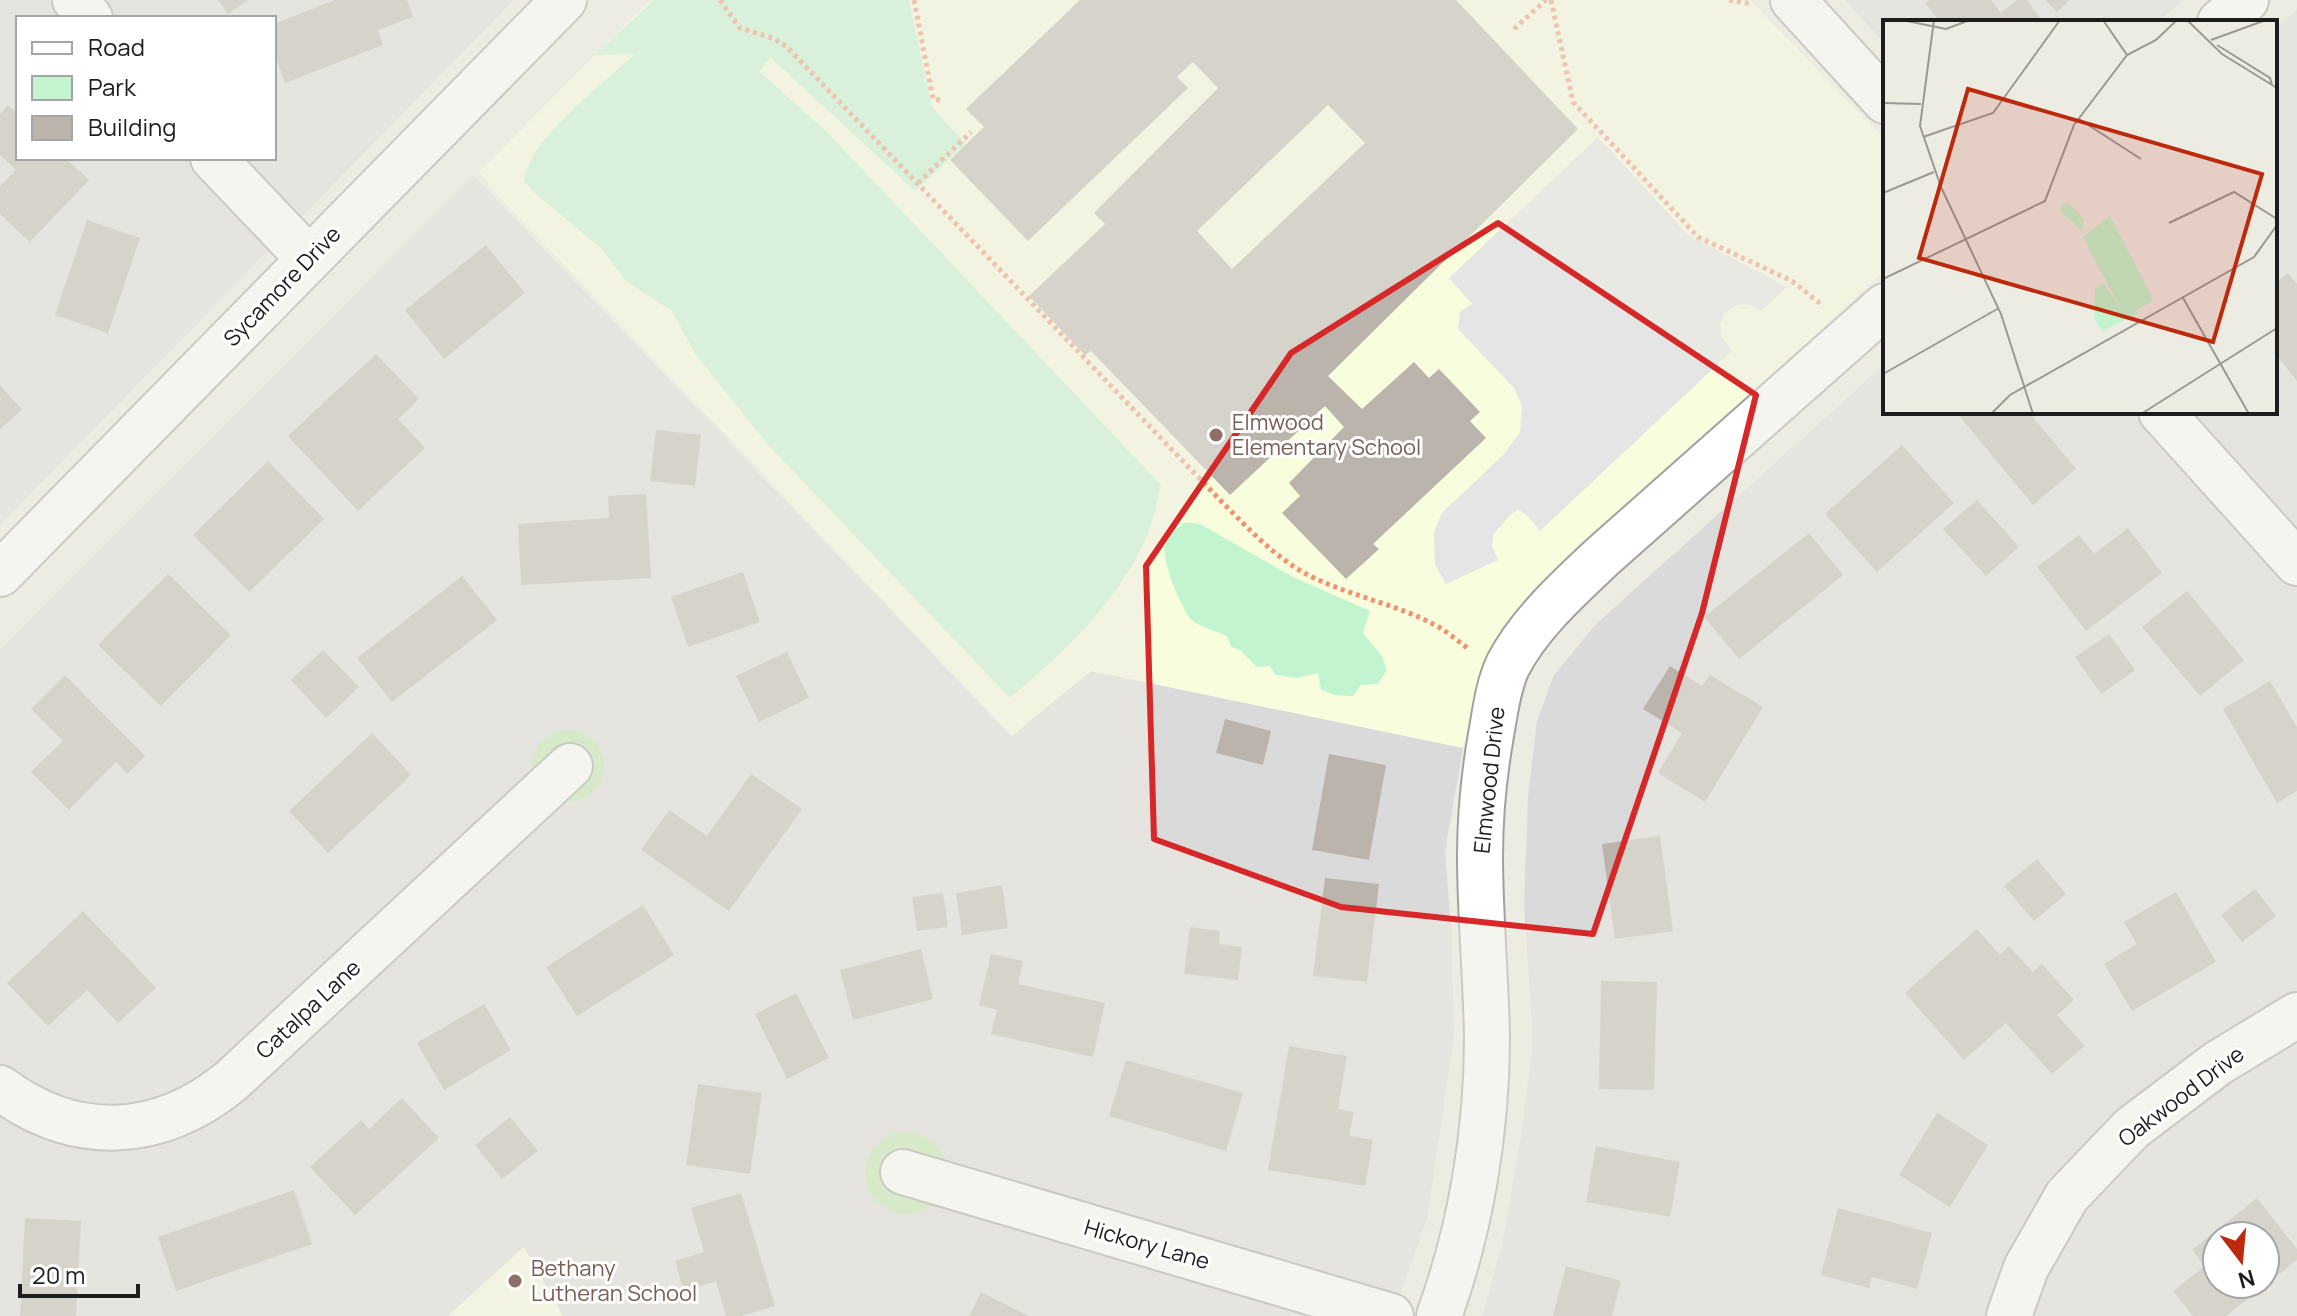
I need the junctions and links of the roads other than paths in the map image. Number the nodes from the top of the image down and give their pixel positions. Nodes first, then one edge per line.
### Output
1 (75, 0) edge
2 (564, 0) edge
3 (2246, 0) edge
4 (1773, 2) edge
5 (88, 16) edge
6 (2222, 20) edge
7 (1883, 99) edge
8 (215, 160) edge
9 (309, 259) junction
10 (1883, 308) edge
11 (2163, 414) edge
12 (2297, 563) edge
13 (0, 574) edge
14 (570, 766) dead end
15 (2297, 1015) edge
16 (0, 1088) edge
17 (903, 1172) dead end
18 (1391, 1316) edge
19 (1439, 1316) edge
20 (2009, 1316) edge

1 - 5 street
2 - 9 street, Sycamore Drive
3 - 6 street
4 - 7 street
8 - 9 street
9 - 13 street, Sycamore Drive
10 - 19 street, Elmwood Drive
11 - 12 street
14 - 16 street, Catalpa Lane
15 - 20 street, Oakwood Drive
17 - 18 street, Hickory Lane

